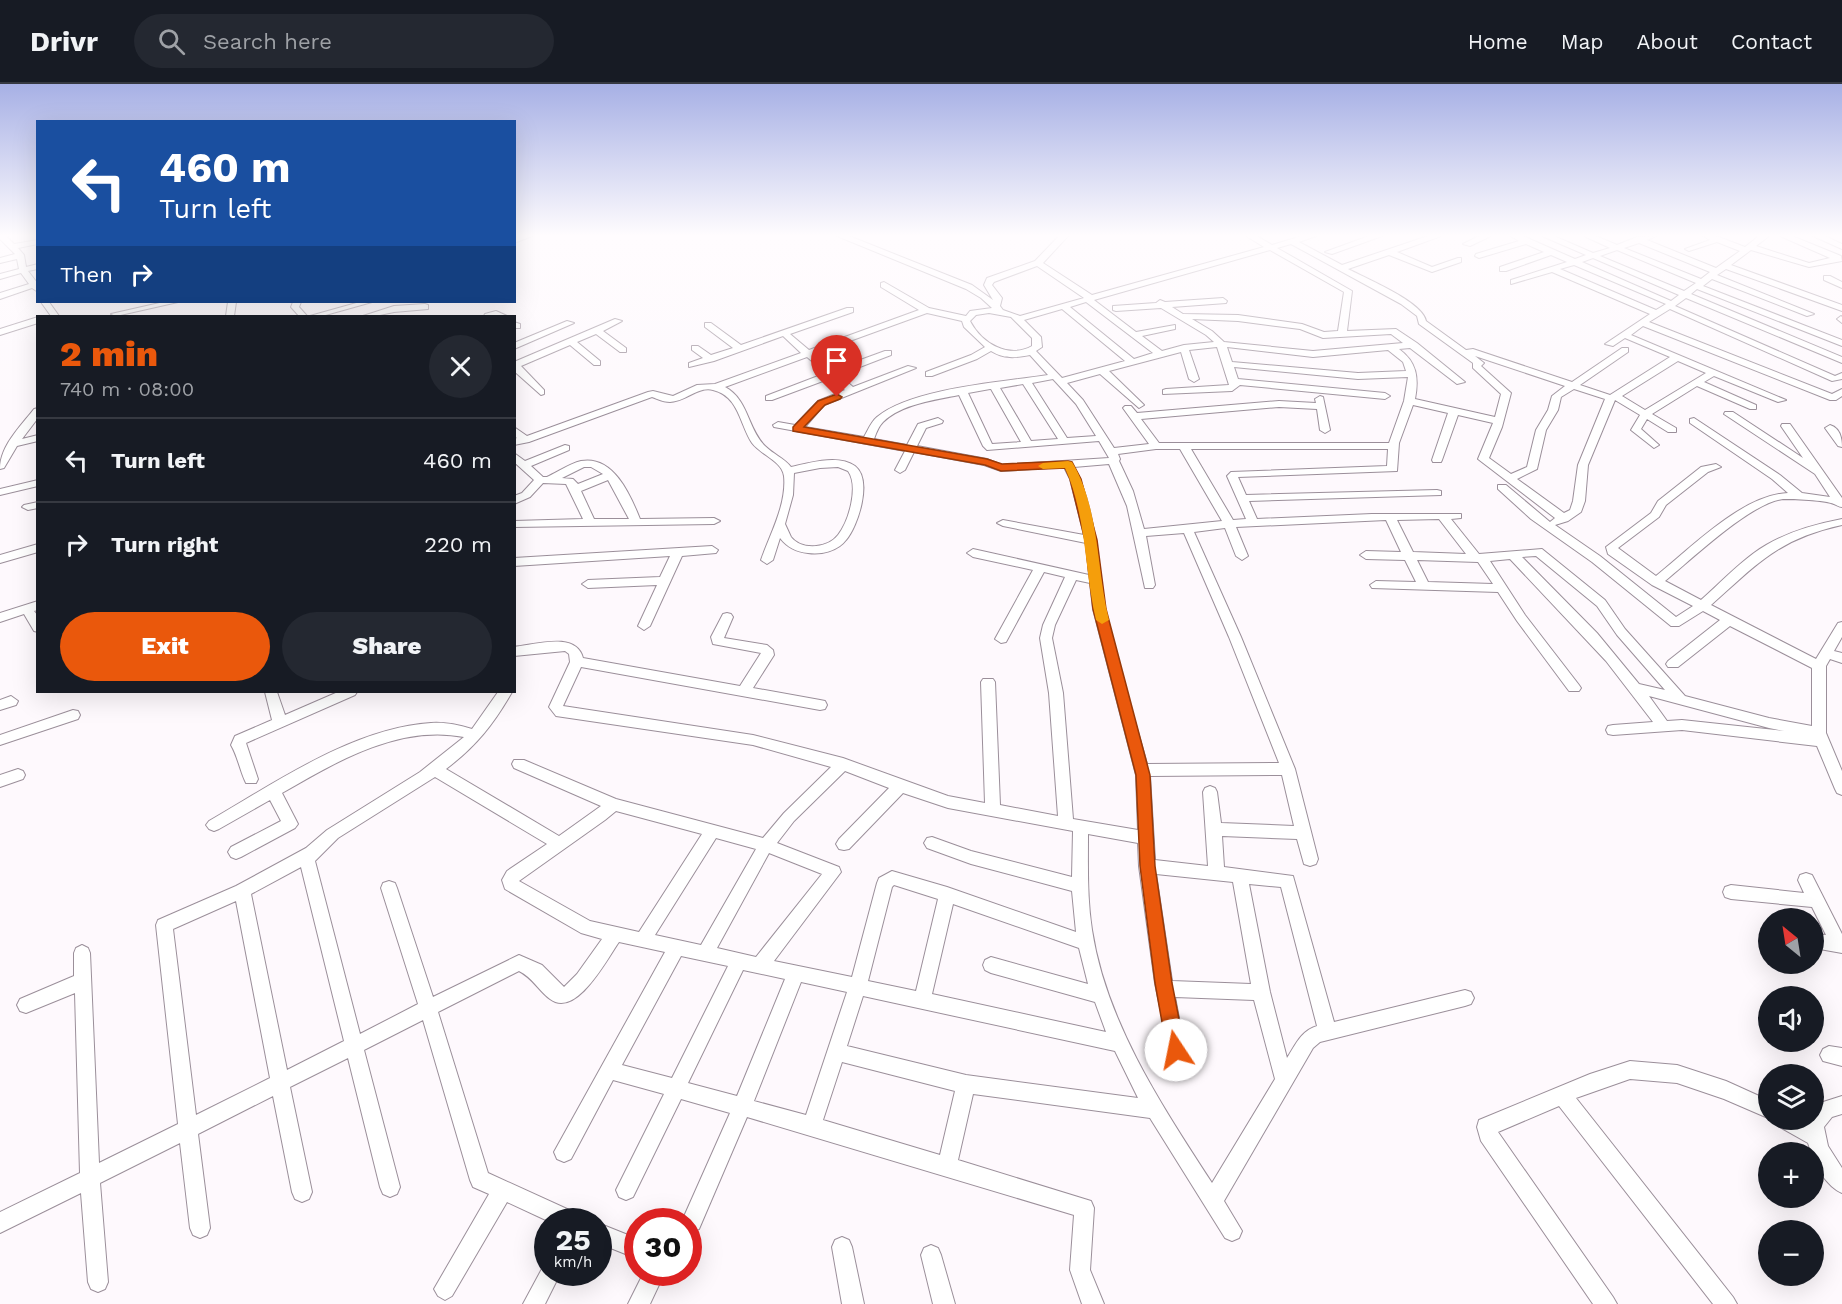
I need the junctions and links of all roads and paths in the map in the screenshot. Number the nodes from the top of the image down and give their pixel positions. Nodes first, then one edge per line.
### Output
1 (898, 293) edge
2 (977, 293) edge
3 (994, 293) edge
4 (1080, 293) edge
5 (1110, 293) edge
6 (1348, 293) edge
7 (1387, 293) edge
8 (1608, 293) edge
9 (1643, 293) edge
10 (1720, 293) edge
11 (1764, 293) edge
12 (1791, 293) edge
13 (1686, 294) joint
14 (1088, 299) junction
15 (1223, 301) dead end
16 (169, 303) edge
17 (297, 303) edge
18 (358, 303) edge
19 (1160, 303) junction
20 (339, 305) edge
21 (1670, 305) junction
22 (1063, 306) junction
23 (425, 307) dead end
24 (997, 308) junction
25 (1116, 308) dead end
26 (1842, 308) edge
27 (926, 309) junction
28 (850, 310) dead end
29 (114, 313) edge
30 (1657, 314) junction
31 (1810, 314) dead end
32 (302, 315) edge
33 (316, 315) edge
34 (371, 315) edge
35 (1179, 316) junction
36 (967, 319) junction
37 (1018, 319) junction
38 (36, 321) edge
39 (618, 321) dead end
40 (570, 323) dead end
41 (1643, 323) junction
42 (708, 324) dead end
43 (1172, 327) dead end
44 (1413, 329) junction
45 (597, 330) junction
46 (0, 332) edge
47 (1311, 332) junction
48 (784, 333) junction
49 (1342, 334) junction
50 (1134, 335) junction
51 (1624, 335) junction
52 (571, 341) junction
53 (1842, 343) edge
54 (1221, 344) junction
55 (516, 345) edge
56 (1414, 345) junction
57 (1390, 347) junction
58 (1457, 347) junction
59 (695, 348) dead end
60 (988, 348) junction
61 (1184, 348) junction
62 (740, 349) junction
63 (623, 350) dead end
64 (1031, 351) junction
65 (808, 353) junction
66 (888, 353) dead end
67 (1160, 354) junction
68 (1313, 354) junction
69 (1677, 357) junction
70 (711, 359) junction
71 (1842, 360) edge
72 (1132, 362) junction
73 (597, 363) dead end
74 (1228, 364) junction
75 (692, 365) dead end
76 (516, 366) edge
77 (516, 367) edge
78 (911, 368) dead end
79 (1462, 368) junction
80 (1102, 370) junction
81 (1714, 372) junction
82 (1314, 373) junction
83 (833, 374) junction
84 (928, 374) dead end
85 (1411, 374) junction
86 (1059, 379) junction
87 (1194, 379) dead end
88 (1840, 379) edge
89 (1026, 381) junction
90 (1234, 382) junction
91 (1460, 382) dead end
92 (1697, 382) junction
93 (1572, 385) junction
94 (716, 387) junction
95 (995, 387) junction
96 (852, 391) junction
97 (962, 391) junction
98 (1318, 391) junction
99 (541, 392) dead end
100 (1166, 392) dead end
101 (1842, 392) edge
102 (1385, 396) dead end
103 (1613, 397) junction
104 (769, 398) dead end
105 (1781, 400) dead end
106 (1408, 401) junction
107 (1322, 406) junction
108 (1753, 407) dead end
109 (1134, 410) junction
110 (1454, 411) junction
111 (36, 414) edge
112 (934, 414) junction
113 (1645, 414) junction
114 (1729, 414) dead end
115 (1498, 421) junction
116 (1695, 421) dead end
117 (778, 425) dead end
118 (1786, 426) dead end
119 (1830, 428) dead end
120 (797, 429) junction
121 (1325, 430) dead end
122 (1672, 430) dead end
123 (36, 438) edge
124 (1103, 438) junction
125 (520, 441) edge
126 (867, 441) junction
127 (1064, 441) junction
128 (13, 444) junction
129 (1027, 444) junction
130 (1842, 444) edge
131 (1393, 446) junction
132 (1654, 446) dead end
133 (1156, 447) junction
134 (565, 448) dead end
135 (1185, 448) junction
136 (910, 449) junction
137 (1112, 456) junction
138 (516, 458) edge
139 (1437, 460) dead end
140 (524, 465) junction
141 (1068, 465) junction
142 (0, 466) edge
143 (1716, 467) dead end
144 (900, 470) dead end
145 (788, 471) junction
146 (1818, 472) junction
147 (611, 475) junction
148 (545, 480) junction
149 (1507, 482) junction
150 (36, 483) edge
151 (576, 489) junction
152 (0, 492) edge
153 (1437, 492) dead end
154 (1242, 498) junction
155 (1801, 498) junction
156 (516, 500) edge
157 (1841, 502) edge
158 (1442, 516) junction
159 (1457, 516) dead end
160 (1390, 517) junction
161 (1563, 519) junction
162 (636, 522) junction
163 (714, 522) dead end
164 (1842, 522) edge
165 (590, 523) junction
166 (779, 523) junction
167 (1002, 523) dead end
168 (1253, 523) junction
169 (516, 524) edge
170 (1229, 524) junction
171 (1547, 524) junction
172 (1188, 530) junction
173 (1140, 532) junction
174 (1091, 540) junction
175 (36, 549) edge
176 (712, 550) dead end
177 (678, 552) junction
178 (973, 554) dead end
179 (1512, 554) junction
180 (1366, 555) dead end
181 (1242, 556) dead end
182 (1408, 556) junction
183 (0, 558) edge
184 (1479, 558) junction
185 (767, 560) dead end
186 (516, 562) edge
187 (1040, 568) junction
188 (1072, 575) junction
189 (1095, 580) junction
190 (666, 581) junction
191 (1656, 582) junction
192 (588, 584) dead end
193 (1149, 585) dead end
194 (1376, 585) dead end
195 (1424, 586) junction
196 (1502, 588) junction
197 (1700, 606) junction
198 (32, 607) edge
199 (727, 616) dead end
200 (0, 618) edge
201 (1729, 620) junction
202 (644, 626) dead end
203 (1842, 626) edge
204 (1001, 639) dead end
205 (516, 652) edge
206 (1827, 653) junction
207 (1842, 658) edge
208 (577, 662) junction
209 (1673, 664) dead end
210 (1819, 666) junction
211 (988, 682) dead end
212 (1574, 688) dead end
213 (1638, 688) junction
214 (271, 693) edge
215 (348, 693) edge
216 (504, 693) edge
217 (743, 693) junction
218 (1681, 700) junction
219 (820, 705) dead end
220 (73, 715) dead end
221 (279, 723) junction
222 (1663, 726) junction
223 (1613, 729) dead end
224 (477, 735) junction
225 (1821, 737) junction
226 (0, 740) edge
227 (519, 764) dead end
228 (843, 764) junction
229 (1288, 769) junction
230 (436, 770) junction
231 (1142, 770) junction
232 (18, 775) dead end
233 (251, 779) dead end
234 (0, 781) edge
235 (900, 786) junction
236 (1842, 789) edge
237 (274, 792) junction
238 (1210, 792) dead end
239 (613, 804) junction
240 (993, 810) junction
241 (1074, 824) junction
242 (214, 825) dead end
243 (1214, 829) junction
244 (713, 830) junction
245 (1304, 833) junction
246 (1146, 838) junction
247 (932, 843) dead end
248 (560, 844) junction
249 (844, 844) dead end
250 (766, 845) junction
251 (236, 852) dead end
252 (312, 853) junction
253 (1310, 859) dead end
254 (1148, 866) junction
255 (1216, 873) junction
256 (1240, 876) junction
257 (1806, 880) dead end
258 (1079, 886) junction
259 (389, 888) dead end
260 (242, 891) junction
261 (1731, 892) dead end
262 (946, 894) junction
263 (1817, 901) junction
264 (615, 934) junction
265 (643, 940) junction
266 (1086, 943) junction
267 (1824, 943) edge
268 (1840, 945) edge
269 (677, 947) junction
270 (81, 953) dead end
271 (705, 953) junction
272 (739, 961) junction
273 (760, 965) junction
274 (991, 965) dead end
275 (796, 973) junction
276 (82, 981) junction
277 (858, 986) junction
278 (1165, 989) junction
279 (1261, 992) junction
280 (1102, 996) junction
281 (1465, 998) dead end
282 (922, 1000) junction
283 (26, 1005) dead end
284 (428, 1007) junction
285 (1328, 1031) junction
286 (1119, 1042) junction
287 (353, 1045) junction
288 (1176, 1050) dead end
289 (836, 1052) junction
290 (609, 1071) junction
291 (1284, 1080) junction
292 (280, 1082) junction
293 (966, 1084) junction
294 (676, 1089) junction
295 (1562, 1095) junction
296 (1758, 1104) edge
297 (1842, 1105) edge
298 (742, 1107) junction
299 (1153, 1109) junction
300 (812, 1126) junction
301 (188, 1128) junction
302 (1804, 1130) edge
303 (1814, 1136) junction
304 (564, 1152) dead end
305 (947, 1167) junction
306 (90, 1178) junction
307 (1842, 1183) edge
308 (390, 1188) dead end
309 (626, 1190) dead end
310 (302, 1192) dead end
311 (502, 1192) junction
312 (1213, 1201) junction
313 (540, 1208) edge
314 (698, 1208) edge
315 (0, 1223) edge
316 (200, 1228) dead end
317 (1233, 1231) dead end
318 (842, 1247) dead end
319 (931, 1255) dead end
320 (98, 1282) dead end
321 (544, 1286) edge
322 (648, 1286) edge
323 (445, 1289) dead end
324 (534, 1304) edge
325 (639, 1304) edge
326 (853, 1304) edge
327 (944, 1304) edge
328 (1092, 1304) edge
329 (1606, 1304) edge
330 (1726, 1304) edge

1 - 27 street
2 - 24 street
3 - 24 street
4 - 14 street
5 - 14 street
6 - 49 street
7 - 44 street
8 - 30 street
9 - 21 street
10 - 53 street
11 - 31 street
12 - 26 street
13 - 21 street
13 - 71 street
14 - 22 street
14 - 50 street
15 - 19 street
16 - 29 street
17 - 32 street
18 - 20 street
19 - 25 street
19 - 35 street
20 - 33 street
21 - 30 street
21 - 88 street
22 - 37 street
22 - 72 street
23 - 34 street
24 - 36 street
24 - 37 street
27 - 36 street
27 - 65 street
28 - 48 street
30 - 41 street
35 - 47 street
35 - 54 street
36 - 60 street
37 - 64 street
38 - 46 street
39 - 45 street
40 - 55 street
41 - 51 street
41 - 101 street
42 - 62 street
43 - 50 street
44 - 49 street
44 - 56 street
44 - 58 street
45 - 52 street
45 - 63 street
47 - 49 street
47 - 68 street
48 - 62 street
48 - 65 street
50 - 67 street
51 - 69 street
51 - 93 street
52 - 73 street
52 - 76 street
54 - 61 street
54 - 68 street
54 - 74 street
56 - 57 street
56 - 79 street
57 - 68 street
57 - 85 street
58 - 79 street
58 - 93 street
59 - 70 street
60 - 64 street
60 - 84 street
61 - 67 street
61 - 87 street
62 - 70 street
64 - 86 street
65 - 83 street
65 - 94 street
66 - 83 street
67 - 72 street
68 - 82 street
69 - 81 street
69 - 103 street
70 - 75 street
72 - 80 street
74 - 82 street
74 - 90 street
77 - 99 street
78 - 96 street
79 - 91 street
79 - 115 street
80 - 86 street
80 - 109 street
81 - 92 street
81 - 105 street
82 - 85 street
82 - 98 street
83 - 96 street
83 - 104 street
85 - 106 street
86 - 89 street
86 - 124 street
89 - 95 street
89 - 127 street
90 - 98 street
90 - 100 street
92 - 108 street
92 - 113 street
93 - 103 street
93 - 149 street
94 - 125 street
94 - 145 street
95 - 97 street
95 - 129 street
96 - 120 street
97 - 112 street
97 - 129 street
98 - 102 street
98 - 107 street
103 - 113 street
103 - 161 street
106 - 110 street
106 - 131 street
107 - 109 street
107 - 121 street
109 - 133 street
110 - 115 street
110 - 139 street
111 - 128 street
112 - 126 street
112 - 136 street
113 - 122 street
113 - 132 street
114 - 146 street
115 - 149 street
116 - 155 street
117 - 120 street
118 - 146 street
119 - 130 street
120 - 126 street
123 - 128 street
124 - 127 street
124 - 137 street
126 - 136 street
127 - 129 street
128 - 142 street
131 - 135 street
131 - 154 street
133 - 135 street
133 - 137 street
134 - 140 street
135 - 170 street
136 - 141 street
136 - 144 street
137 - 141 street
137 - 173 street
138 - 140 street
140 - 148 street
141 - 174 street
143 - 191 street
145 - 166 street
145 - 166 street
146 - 157 street
147 - 148 street
147 - 151 street
147 - 162 street
148 - 151 street
148 - 156 street
149 - 161 street
149 - 171 street
150 - 152 street
151 - 165 street
153 - 154 street
154 - 168 street
155 - 157 street
155 - 191 street
158 - 159 street
158 - 160 street
158 - 184 street
160 - 168 street
160 - 182 street
161 - 171 street
162 - 163 street
162 - 165 street
164 - 197 street
165 - 169 street
166 - 185 street
167 - 174 street
168 - 170 street
170 - 172 street
170 - 181 street
171 - 197 street
172 - 173 street
172 - 229 street
173 - 193 street
174 - 189 street
175 - 183 street
176 - 177 street
177 - 186 street
177 - 190 street
178 - 187 street
179 - 184 street
179 - 213 street
179 - 218 street
180 - 182 street
182 - 184 street
182 - 195 street
184 - 196 street
187 - 188 street
187 - 204 street
188 - 189 street
188 - 241 street
189 - 231 street
190 - 192 street
190 - 202 street
191 - 197 street
194 - 195 street
195 - 196 street
196 - 212 street
197 - 201 street
198 - 200 street
199 - 217 street
201 - 209 street
201 - 210 street
203 - 206 street
205 - 208 street
206 - 207 street
206 - 210 street
208 - 217 street
208 - 228 street
210 - 225 street
211 - 240 street
213 - 218 street
213 - 222 street
214 - 221 street
215 - 221 street
216 - 224 street
217 - 219 street
218 - 225 street
220 - 226 street
221 - 233 street
222 - 223 street
222 - 225 street
224 - 230 street
224 - 237 street
225 - 236 street
227 - 239 street
228 - 235 street
228 - 250 street
229 - 231 street
229 - 245 street
230 - 248 street
230 - 252 street
231 - 246 street
232 - 234 street
235 - 240 street
235 - 249 street
237 - 242 street
237 - 251 street
238 - 243 street
239 - 244 street
239 - 248 street
240 - 241 street
241 - 246 street
241 - 258 street
243 - 245 street
243 - 255 street
244 - 250 street
244 - 265 street
245 - 253 street
246 - 254 street
247 - 258 street
248 - 264 street
250 - 271 street
250 - 273 street
252 - 260 street
252 - 287 street
254 - 255 street
254 - 278 street
255 - 256 street
256 - 279 street
256 - 285 street
257 - 263 street
258 - 266 street
259 - 284 street
260 - 292 street
260 - 301 street
261 - 263 street
262 - 266 street
262 - 277 street
262 - 282 street
263 - 268 street
264 - 265 street
264 - 284 street
265 - 269 street
266 - 280 street
267 - 268 street
269 - 271 street
269 - 290 street
270 - 276 street
271 - 272 street
272 - 273 street
272 - 294 street
273 - 275 street
274 - 280 street
275 - 277 street
275 - 298 street
276 - 283 street
276 - 306 street
277 - 282 street
277 - 289 street
278 - 279 street
278 - 288 street
279 - 291 street
280 - 286 street
281 - 285 street
282 - 286 street
284 - 287 street
284 - 311 street
285 - 291 street
286 - 299 street
287 - 292 street
287 - 308 street
289 - 293 street
289 - 300 street
290 - 294 street
290 - 304 street
291 - 312 street
292 - 301 street
292 - 310 street
293 - 299 street
293 - 305 street
294 - 298 street
294 - 309 street
295 - 296 street
295 - 329 street
295 - 330 street
297 - 303 street
298 - 300 street
298 - 314 street
299 - 312 street
300 - 305 street
301 - 306 street
301 - 316 street
302 - 303 street
303 - 307 street
305 - 328 street
306 - 315 street
306 - 320 street
311 - 313 street
311 - 323 street
312 - 317 street
318 - 326 street
319 - 327 street
321 - 324 street
322 - 325 street

